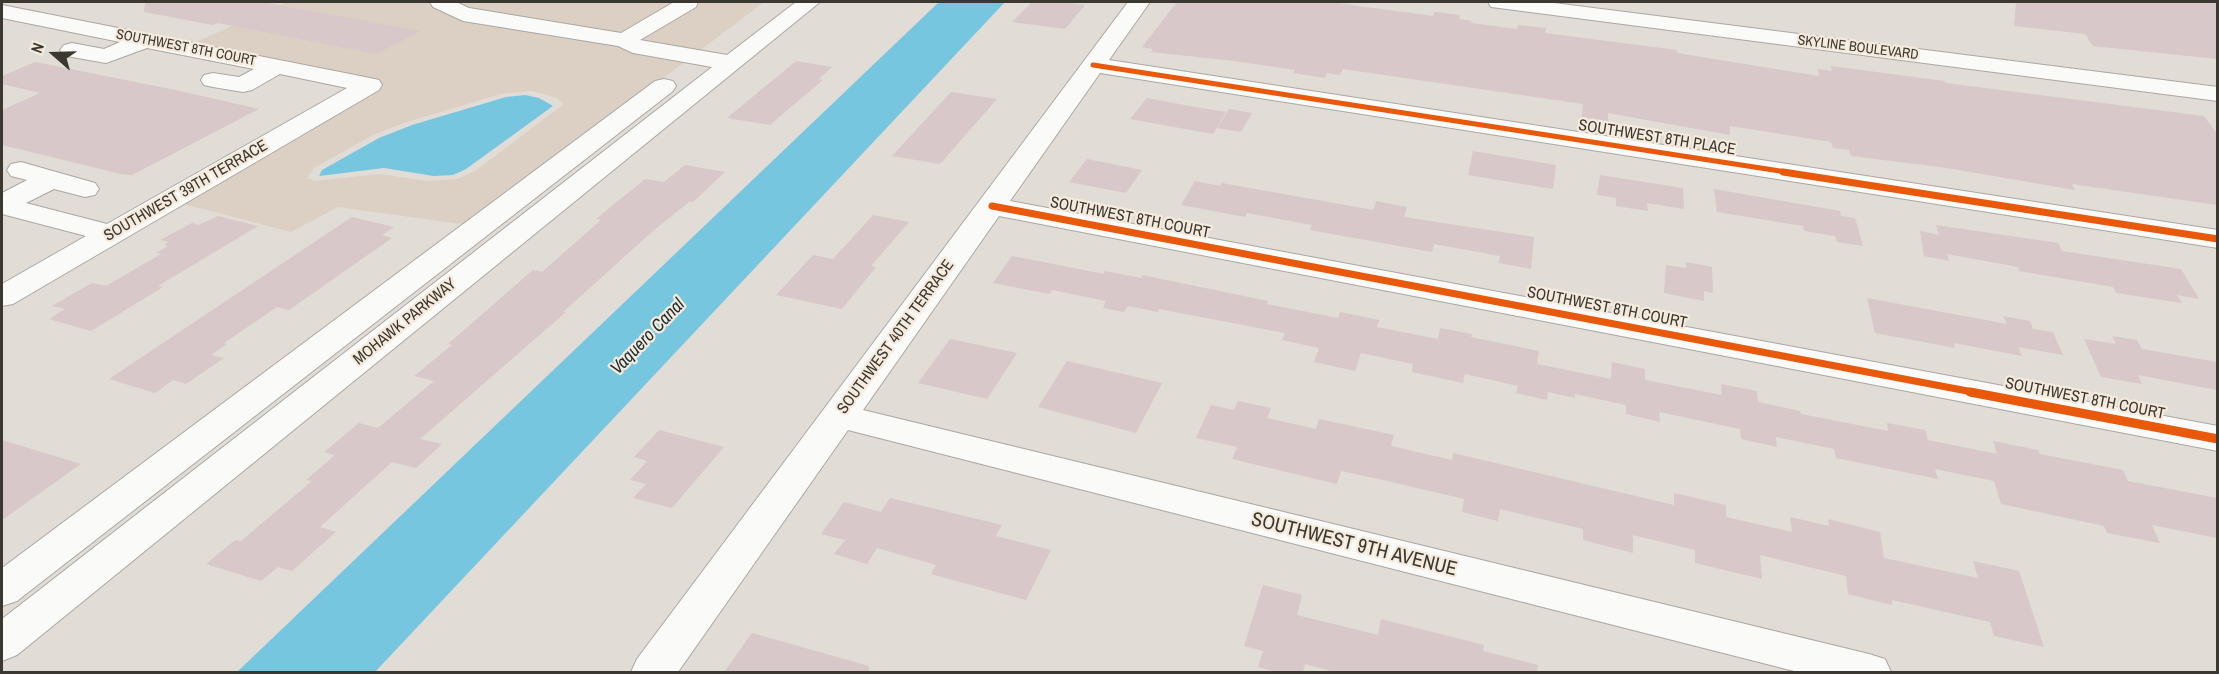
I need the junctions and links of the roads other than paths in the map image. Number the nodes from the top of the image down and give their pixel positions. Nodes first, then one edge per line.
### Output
1 (441, 2) edge
2 (688, 2) edge
3 (776, 2) edge
4 (809, 2) edge
5 (1138, 2) edge
6 (1499, 2) edge
7 (1599, 2) edge
8 (2, 12) edge
9 (623, 14) dead end
10 (657, 20) junction
11 (145, 40) junction
12 (625, 40) junction
13 (72, 50) dead end
14 (106, 57) junction
15 (716, 61) junction
16 (134, 64) dead end
17 (1093, 65) junction
18 (278, 66) junction
19 (213, 80) dead end
20 (2217, 80) edge
21 (370, 85) joint
22 (243, 86) junction
23 (271, 93) dead end
24 (2217, 94) edge
25 (21, 170) dead end
26 (51, 179) junction
27 (85, 189) dead end
28 (2, 205) edge
29 (992, 206) junction
30 (111, 234) junction
31 (2217, 239) edge
32 (2, 297) edge
33 (839, 416) junction
34 (2217, 439) edge
35 (2, 590) edge
36 (2, 643) edge
37 (652, 672) edge
38 (1869, 672) edge

1 - 12 street
2 - 10 street
3 - 15 street, MOHAWK PARKWAY
4 - 15 street, MOHAWK PARKWAY
5 - 17 street, SOUTHWEST 40TH TERRACE
6 - 24 street, SKYLINE BOULEVARD
7 - 20 street, SKYLINE BOULEVARD
8 - 11 street, SOUTHWEST 8TH COURT
9 - 10 street
10 - 12 street
11 - 14 street
11 - 18 street, SOUTHWEST 8TH COURT
12 - 15 street
13 - 14 street
14 - 16 street
15 - 35 street, MOHAWK PARKWAY
15 - 36 street, MOHAWK PARKWAY
17 - 29 street, SOUTHWEST 40TH TERRACE
17 - 31 street, SOUTHWEST 8TH PLACE
18 - 21 street, SOUTHWEST 8TH COURT
18 - 22 street
19 - 22 street
21 - 30 street, SOUTHWEST 39TH TERRACE
22 - 23 street
25 - 26 street
26 - 27 street
26 - 28 street
28 - 30 street
29 - 33 street, SOUTHWEST 40TH TERRACE
29 - 34 street, SOUTHWEST 8TH COURT
30 - 32 street, SOUTHWEST 39TH TERRACE
33 - 37 street, SOUTHWEST 40TH TERRACE
33 - 38 street, SOUTHWEST 9TH AVENUE

